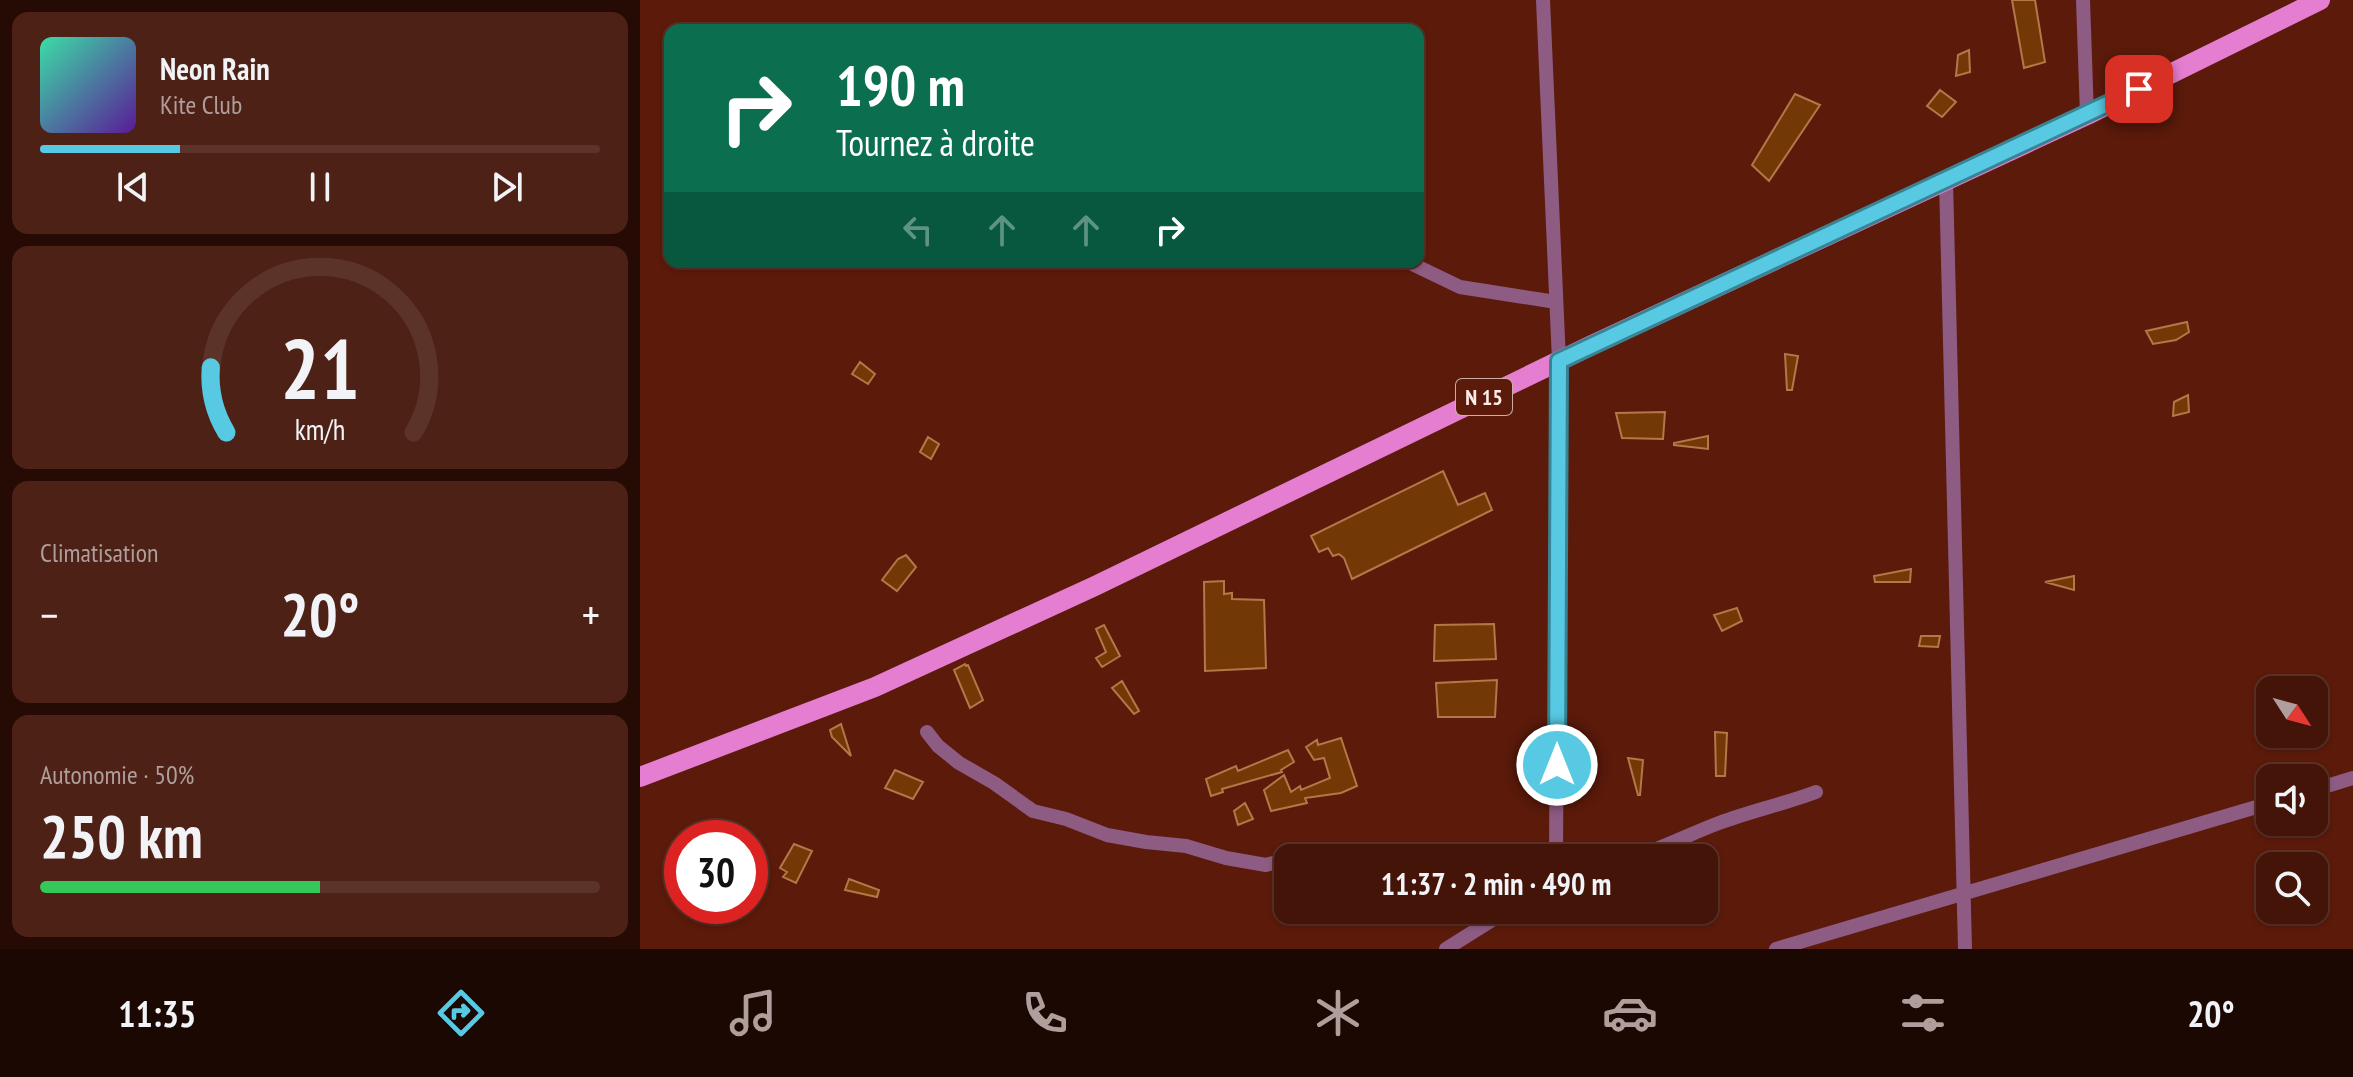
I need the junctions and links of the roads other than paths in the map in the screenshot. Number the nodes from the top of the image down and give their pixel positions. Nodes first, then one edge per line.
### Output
1 (1543, 0) edge
2 (2083, 0) edge
3 (2320, 0) edge
4 (2087, 115) junction
5 (1946, 180) junction
6 (1420, 268) edge
7 (1556, 302) junction
8 (1559, 361) junction
9 (927, 732) dead end
10 (640, 777) edge
11 (2353, 778) edge
12 (2328, 786) edge
13 (1816, 792) dead end
14 (2256, 807) edge
15 (1556, 844) edge
16 (1670, 844) edge
17 (1274, 863) edge
18 (1963, 894) junction
19 (1486, 924) edge
20 (1446, 949) edge
21 (1776, 949) edge
22 (1965, 949) edge

1 - 7 street
2 - 4 street
3 - 4 main road, N 15
4 - 5 main road, N 15
5 - 8 main road, N 15
5 - 18 street
6 - 7 street
7 - 8 street
8 - 10 main road, N 15
8 - 15 street
9 - 17 street
11 - 12 street
13 - 16 street
14 - 18 street
18 - 21 street
18 - 22 street
19 - 20 street

